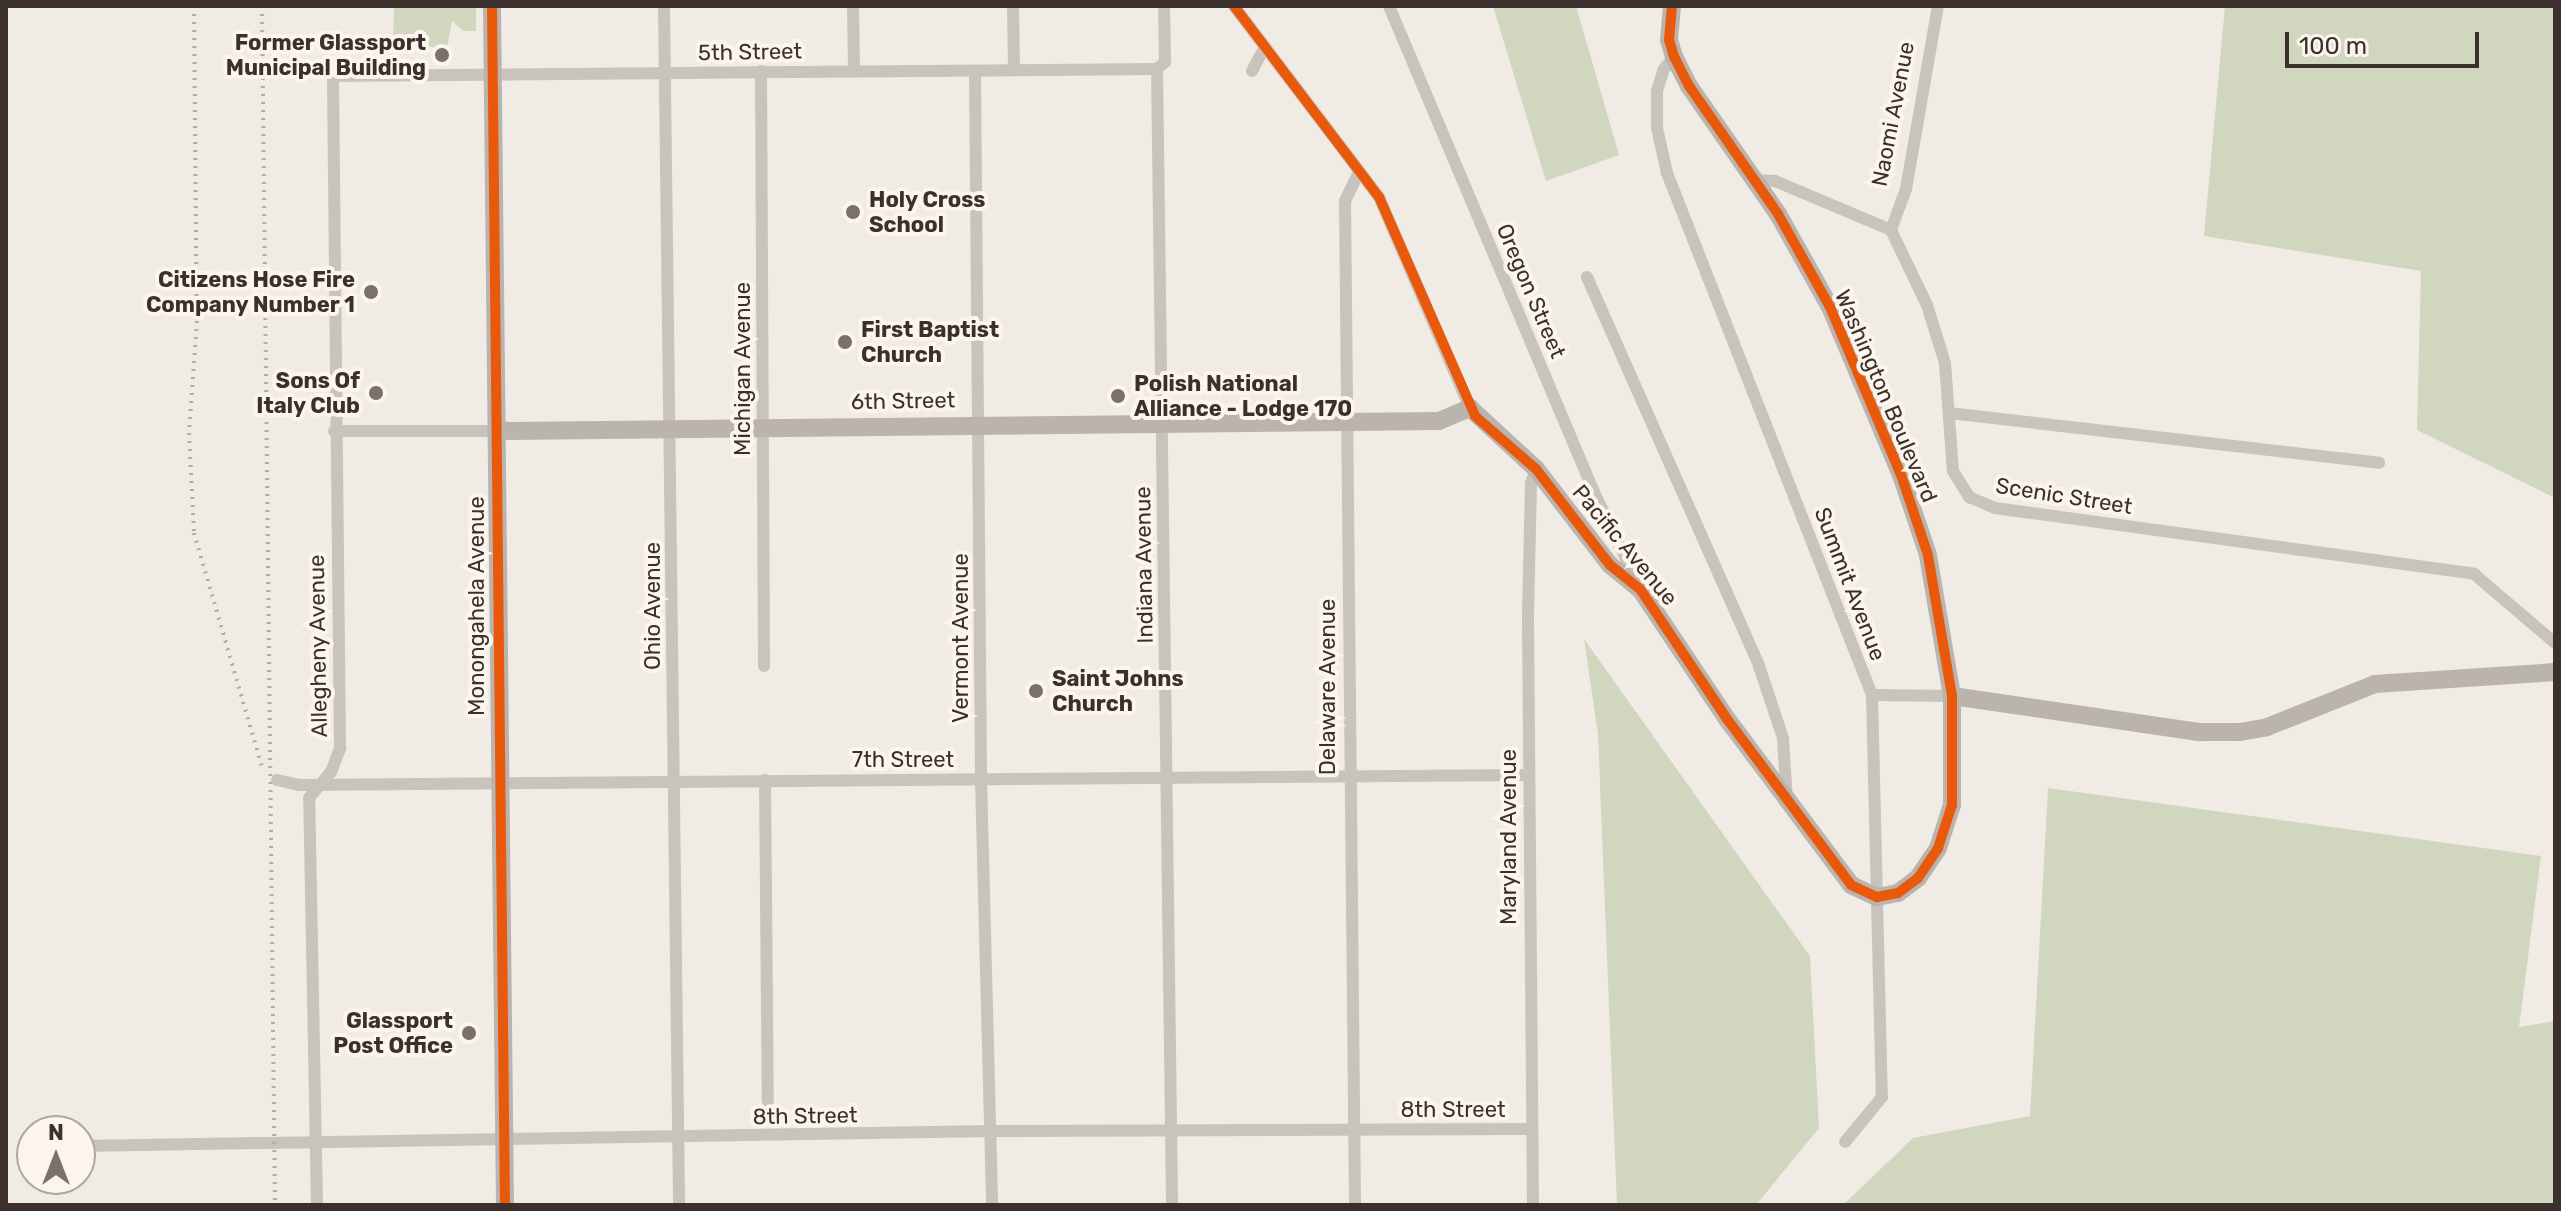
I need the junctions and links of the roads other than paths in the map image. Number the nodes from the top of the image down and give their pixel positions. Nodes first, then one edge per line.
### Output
1 (492, 6) edge
2 (664, 6) edge
3 (853, 6) edge
4 (1013, 6) edge
5 (1164, 6) edge
6 (1389, 6) edge
7 (1672, 6) edge
8 (1938, 6) edge
9 (1235, 7) edge
10 (1264, 48) junction
11 (1674, 57) junction
12 (1161, 66) junction
13 (854, 70) junction
14 (1014, 70) junction
15 (761, 71) junction
16 (975, 71) junction
17 (1252, 71) dead end
18 (492, 73) junction
19 (664, 74) junction
20 (333, 76) joint
21 (1359, 172) junction
22 (1754, 180) junction
23 (1891, 230) junction
24 (1587, 277) dead end
25 (1470, 408) junction
26 (1949, 413) junction
27 (1346, 422) junction
28 (981, 424) junction
29 (1162, 424) junction
30 (671, 428) junction
31 (764, 428) junction
32 (334, 431) junction
33 (497, 431) junction
34 (2379, 463) dead end
35 (1536, 469) junction
36 (1640, 589) junction
37 (2555, 643) edge
38 (764, 666) dead end
39 (2555, 672) edge
40 (1872, 695) junction
41 (1952, 696) junction
42 (1529, 775) junction
43 (1348, 777) junction
44 (1166, 778) junction
45 (981, 779) junction
46 (277, 780) dead end
47 (765, 780) junction
48 (674, 782) junction
49 (497, 783) junction
50 (318, 784) junction
51 (1787, 802) junction
52 (1877, 897) junction
53 (768, 1101) dead end
54 (1531, 1129) junction
55 (1355, 1130) junction
56 (993, 1131) junction
57 (1171, 1133) junction
58 (678, 1137) junction
59 (504, 1142) junction
60 (1845, 1142) dead end
61 (317, 1143) junction
62 (96, 1146) edge
63 (317, 1205) edge
64 (505, 1205) edge
65 (679, 1205) edge
66 (992, 1205) edge
67 (1172, 1205) edge
68 (1355, 1205) edge
69 (1533, 1205) edge

1 - 18 street, Monongahela Avenue
2 - 19 street, Ohio Avenue
3 - 13 street
4 - 14 street
5 - 12 street, Indiana Avenue
6 - 36 street, Oregon Street
7 - 11 street, Washington Boulevard
8 - 23 street, Naomi Avenue
9 - 10 street, Pacific Avenue
10 - 17 street
10 - 21 street, Pacific Avenue
11 - 22 street, Washington Boulevard
11 - 40 street, Summit Avenue
12 - 14 street, 5th Street
12 - 29 street, Indiana Avenue
13 - 15 street, 5th Street
13 - 16 street, 5th Street
14 - 16 street, 5th Street
15 - 19 street, 5th Street
15 - 31 street, Michigan Avenue
16 - 28 street, Vermont Avenue
18 - 19 street, 5th Street
18 - 20 street, 5th Street
18 - 33 street, Monongahela Avenue
19 - 30 street, Ohio Avenue
20 - 32 street, Allegheny Avenue
21 - 25 street, Pacific Avenue
21 - 27 street, Delaware Avenue
22 - 23 street
22 - 41 street, Washington Boulevard
23 - 26 street, Scenic Street
24 - 51 street
25 - 27 street, 6th Street
25 - 35 street, Pacific Avenue
26 - 34 street
26 - 37 street, Scenic Street
27 - 29 street, 6th Street
27 - 43 street, Delaware Avenue
28 - 29 street, 6th Street
28 - 31 street, 6th Street
28 - 45 street, Vermont Avenue
29 - 44 street, Indiana Avenue
30 - 31 street, 6th Street
30 - 33 street, 6th Street
30 - 48 street, Ohio Avenue
31 - 38 street, Michigan Avenue
32 - 33 street, 6th Street
32 - 50 street, Allegheny Avenue
33 - 49 street, Monongahela Avenue
35 - 36 street, Pacific Avenue
35 - 42 street, Maryland Avenue
36 - 51 street, Pacific Avenue
39 - 41 street
40 - 41 street
40 - 52 street, Summit Avenue
41 - 52 street
42 - 43 street, 7th Street
42 - 54 street, Maryland Avenue
43 - 44 street, 7th Street
43 - 55 street, Delaware Avenue
44 - 45 street, 7th Street
44 - 57 street, Indiana Avenue
45 - 47 street, 7th Street
45 - 56 street, Vermont Avenue
46 - 50 street, 7th Street
47 - 48 street, 7th Street
47 - 53 street
48 - 49 street, 7th Street
48 - 58 street, Ohio Avenue
49 - 50 street, 7th Street
49 - 59 street, Monongahela Avenue
50 - 61 street, Allegheny Avenue
51 - 52 street, Pacific Avenue
52 - 60 street, Summit Avenue
54 - 55 street, 8th Street
54 - 69 street, Maryland Avenue
55 - 57 street, 8th Street
55 - 68 street, Delaware Avenue
56 - 57 street, 8th Street
56 - 58 street, 8th Street
56 - 66 street, Vermont Avenue
57 - 67 street, Indiana Avenue
58 - 59 street, 8th Street
58 - 65 street, Ohio Avenue
59 - 61 street, 8th Street
59 - 64 street, Monongahela Avenue
61 - 62 street, 8th Street
61 - 63 street, Allegheny Avenue

